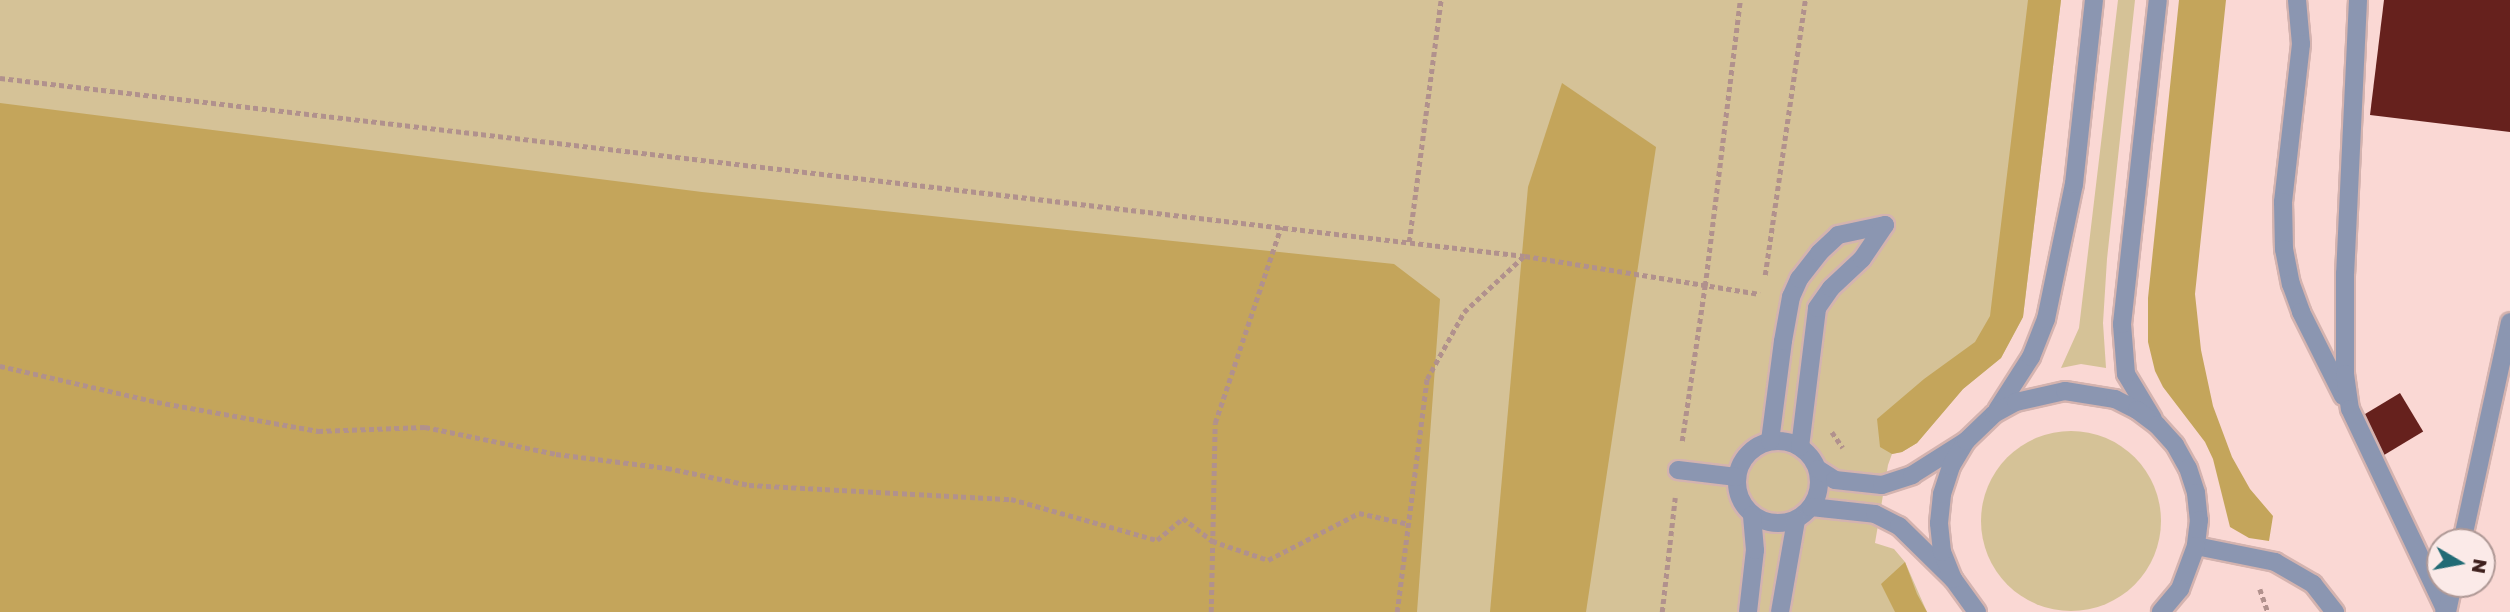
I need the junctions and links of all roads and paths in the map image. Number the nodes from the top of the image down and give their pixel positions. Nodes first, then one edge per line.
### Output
1 (1441, 0) edge
2 (1740, 0) edge
3 (2094, 0) edge
4 (2158, 0) edge
5 (2297, 0) edge
6 (2358, 0) edge
7 (0, 79) edge
8 (1281, 227) junction
9 (1409, 242) junction
10 (1525, 256) junction
11 (2510, 322) edge
12 (0, 366) edge
13 (2350, 410) junction
14 (1994, 414) junction
15 (2157, 425) junction
16 (1770, 441) junction
17 (1966, 441) junction
18 (1800, 447) junction
19 (1818, 469) junction
20 (1678, 470) dead end
21 (1737, 477) junction
22 (1811, 507) junction
23 (1752, 515) junction
24 (1796, 520) junction
25 (1409, 524) junction
26 (2465, 528) edge
27 (1212, 541) junction
28 (2196, 546) junction
29 (1953, 579) junction
30 (1211, 612) edge
31 (1397, 612) edge
32 (1748, 612) edge
33 (1780, 612) edge
34 (1977, 612) edge
35 (2161, 612) edge
36 (2335, 612) edge
37 (2446, 612) edge

1 - 9 path
2 - 10 path
3 - 14 street
4 - 15 street
5 - 13 street
6 - 13 street
7 - 8 path
8 - 9 path
8 - 27 path
9 - 10 path
10 - 25 path
11 - 26 street
12 - 27 path
13 - 37 street
14 - 15 street
14 - 17 street
15 - 28 street
16 - 18 street
16 - 18 street
16 - 21 street
17 - 19 street
17 - 29 street
18 - 19 street
19 - 22 street
20 - 21 street
21 - 23 street
22 - 24 street
22 - 29 street
23 - 24 street
23 - 32 street
24 - 33 street
25 - 27 path
25 - 31 path
27 - 30 path
28 - 35 street
28 - 36 street
29 - 34 street

